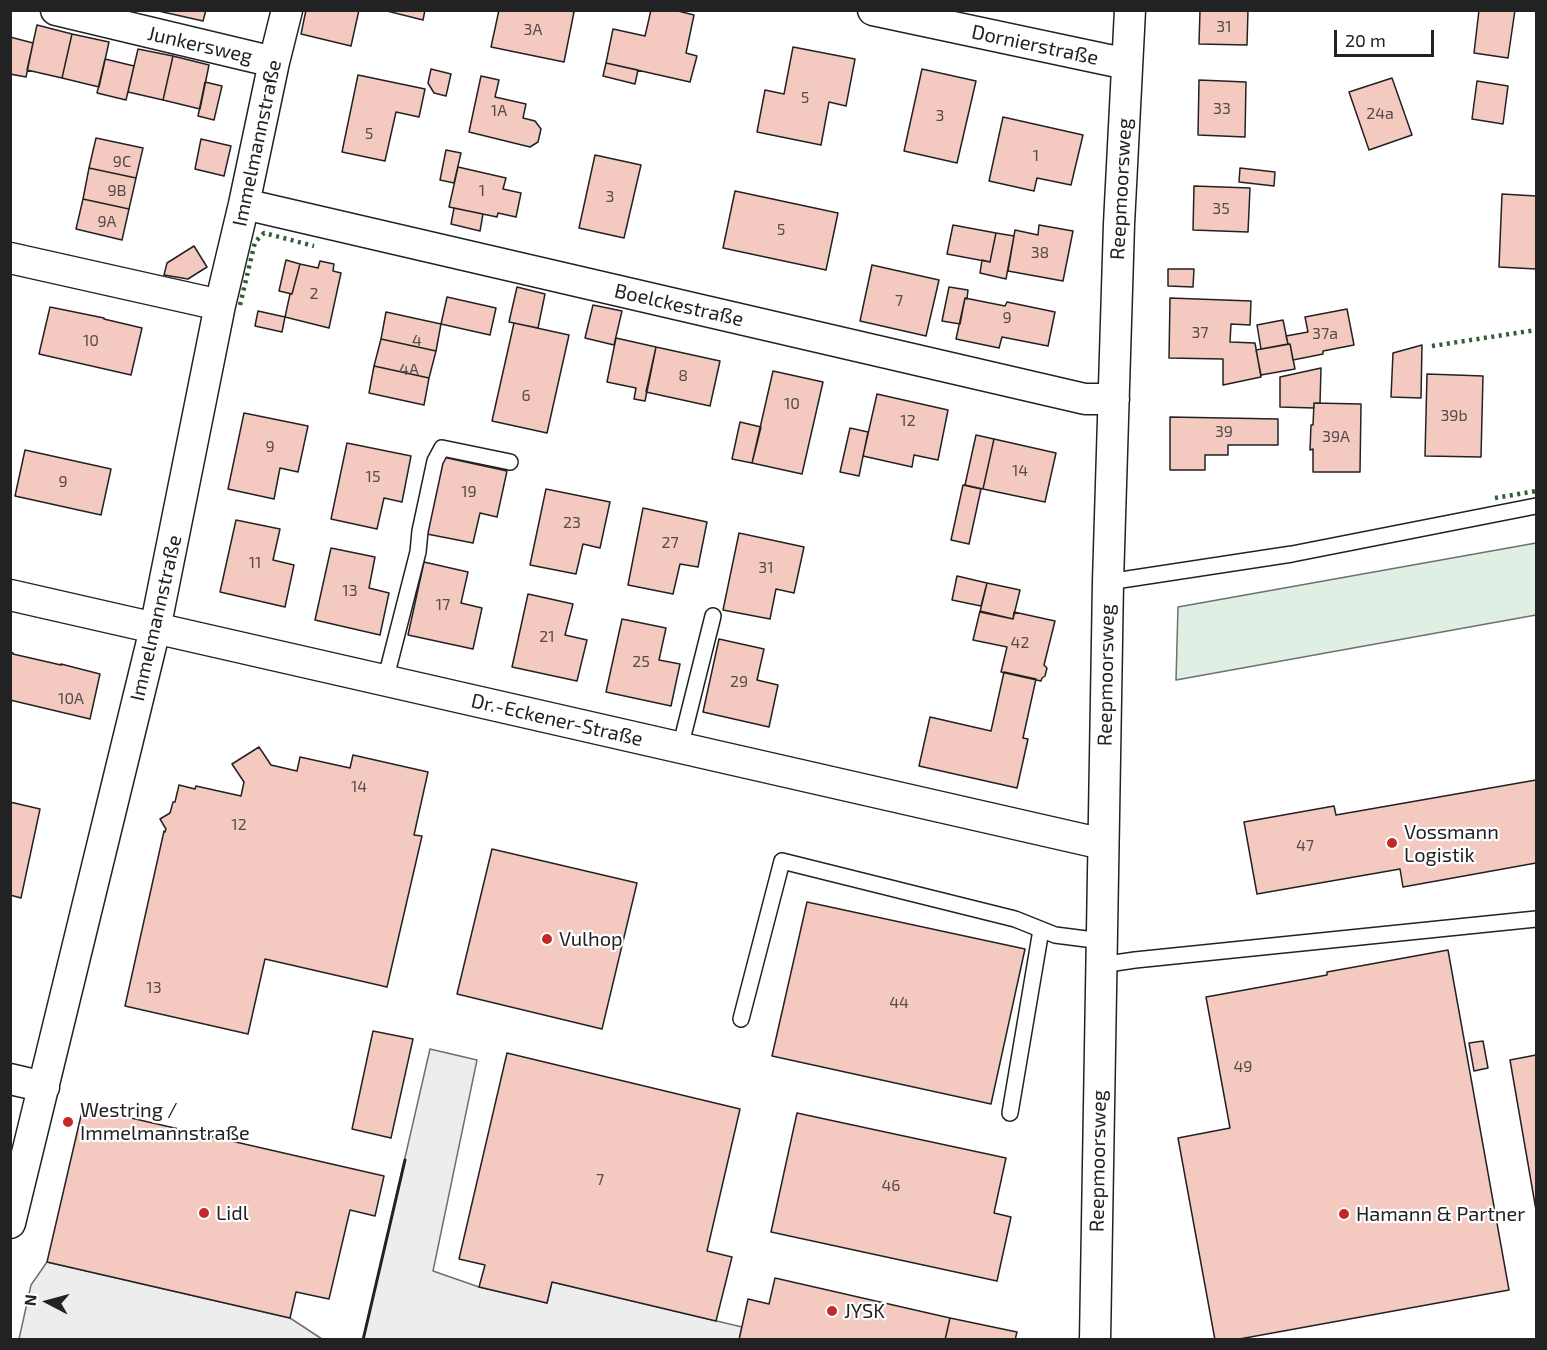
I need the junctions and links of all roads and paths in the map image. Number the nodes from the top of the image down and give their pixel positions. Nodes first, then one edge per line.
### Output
1 (56, 10) edge
2 (287, 10) edge
3 (873, 10) edge
4 (1130, 10) edge
5 (274, 62) junction
6 (1127, 64) junction
7 (244, 204) junction
8 (10, 258) edge
9 (220, 305) junction
10 (1114, 399) junction
11 (510, 462) dead end
12 (1536, 506) edge
13 (1108, 582) junction
14 (10, 595) edge
15 (713, 616) dead end
16 (155, 629) junction
17 (385, 681) junction
18 (680, 748) junction
19 (1103, 844) junction
20 (1536, 919) edge
21 (1041, 930) junction
22 (1102, 953) junction
23 (741, 1019) dead end
24 (10, 1079) edge
25 (44, 1087) junction
26 (1010, 1113) dead end
27 (10, 1223) edge
28 (1095, 1340) edge

1 - 5 street, Junkersweg
2 - 5 street, Immelmannstraße
3 - 6 street, Dornierstraße
4 - 6 street, Reepmoorsweg
5 - 7 street, Immelmannstraße
6 - 10 street, Reepmoorsweg
7 - 9 street, Immelmannstraße
7 - 10 street, Boelckestraße
8 - 9 street
9 - 16 street, Immelmannstraße
10 - 13 street, Reepmoorsweg
11 - 17 lane
12 - 13 lane
13 - 19 street, Reepmoorsweg
14 - 16 street, Dr.-Eckener-Straße
15 - 18 lane
16 - 17 street, Dr.-Eckener-Straße
16 - 25 street, Immelmannstraße
17 - 18 street, Dr.-Eckener-Straße
18 - 19 street, Dr.-Eckener-Straße
19 - 22 street, Reepmoorsweg
20 - 22 lane
21 - 22 lane
21 - 23 lane
21 - 26 lane
22 - 28 street, Reepmoorsweg
24 - 25 street
25 - 27 street, Immelmannstraße

